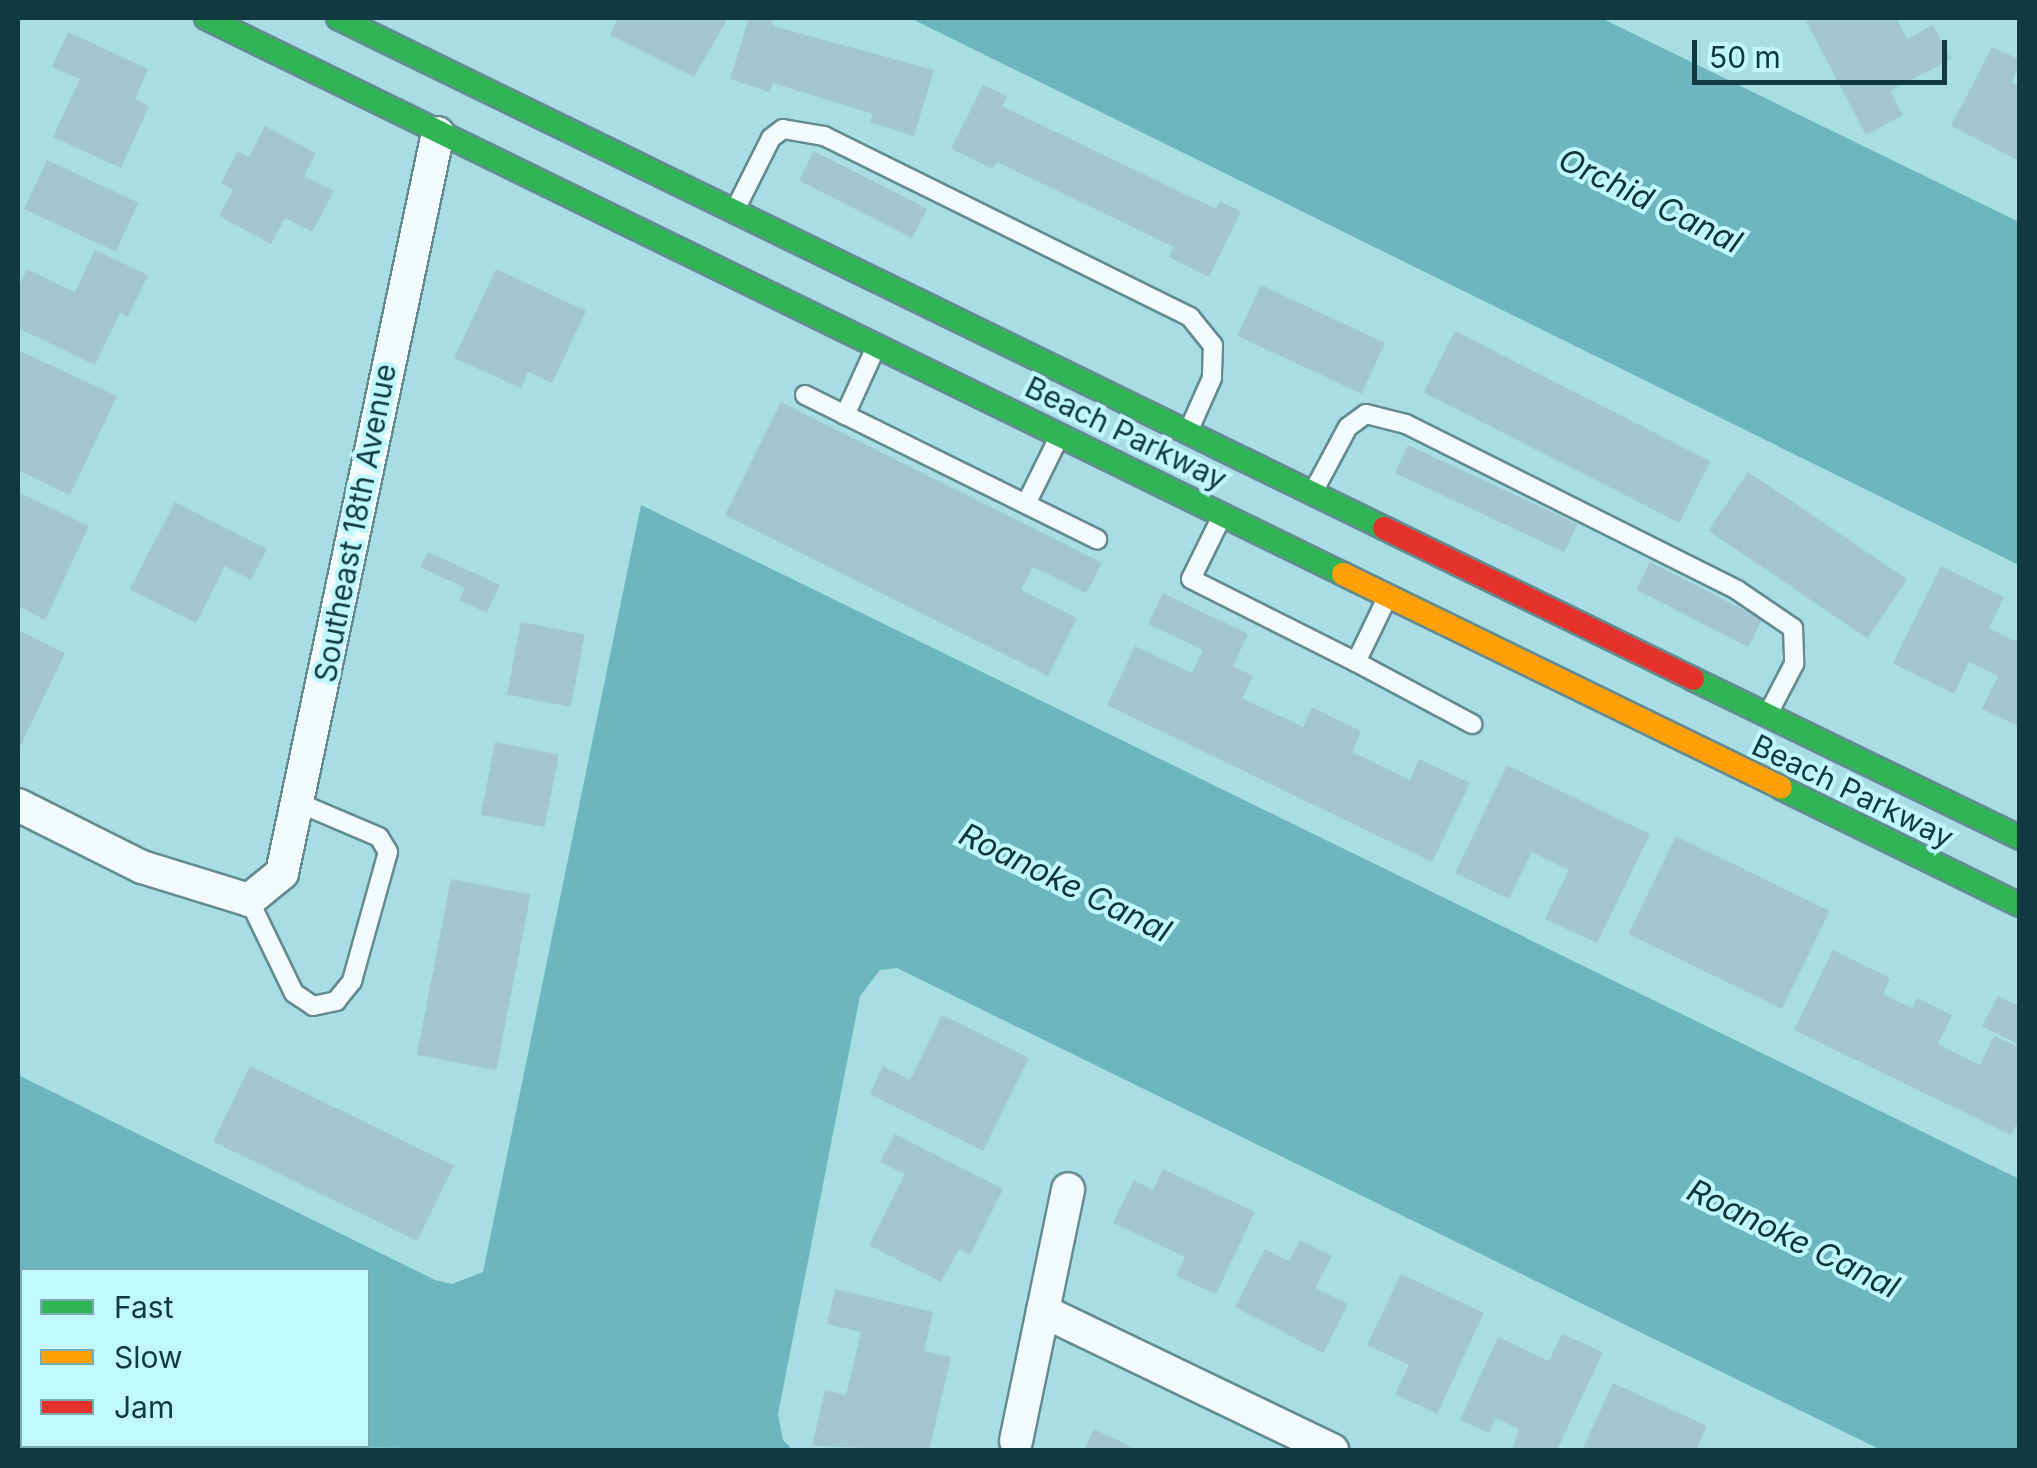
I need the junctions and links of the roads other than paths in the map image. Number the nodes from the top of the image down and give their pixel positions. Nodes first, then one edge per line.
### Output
1 (206, 18) edge
2 (338, 18) edge
3 (454, 74) junction
4 (438, 132) junction
5 (735, 210) junction
6 (876, 346) junction
7 (805, 395) dead end
8 (845, 415) junction
9 (1188, 433) junction
10 (1060, 434) junction
11 (1235, 488) junction
12 (1312, 494) junction
13 (1026, 504) junction
14 (1097, 539) dead end
15 (1389, 595) junction
16 (1356, 662) junction
17 (1777, 718) junction
18 (1472, 724) dead end
19 (1759, 778) junction
20 (300, 803) junction
21 (18, 805) edge
22 (2020, 838) edge
23 (249, 900) junction
24 (2020, 905) edge
25 (1068, 1189) dead end
26 (1043, 1311) junction
27 (1016, 1441) dead end
28 (1332, 1450) edge

1 - 4 street, Beach Parkway
2 - 3 street, Beach Parkway
3 - 4 street
3 - 5 street, Beach Parkway
4 - 6 street, Beach Parkway
4 - 20 street, Southeast 18th Avenue
5 - 9 street, Beach Parkway
5 - 9 lane
6 - 8 lane
6 - 10 street, Beach Parkway
7 - 8 lane
8 - 13 lane
9 - 11 street, Beach Parkway
10 - 11 street, Beach Parkway
10 - 13 lane
11 - 12 street, Beach Parkway
11 - 15 street, Beach Parkway
11 - 16 lane
12 - 17 street, Beach Parkway
12 - 17 lane
13 - 14 lane
15 - 16 lane
15 - 19 street, Beach Parkway
16 - 18 lane
17 - 19 street
17 - 22 street, Beach Parkway
19 - 24 street, Beach Parkway
20 - 23 street, Southeast 18th Avenue
20 - 23 lane
21 - 23 street
25 - 26 street
26 - 27 street
26 - 28 street

